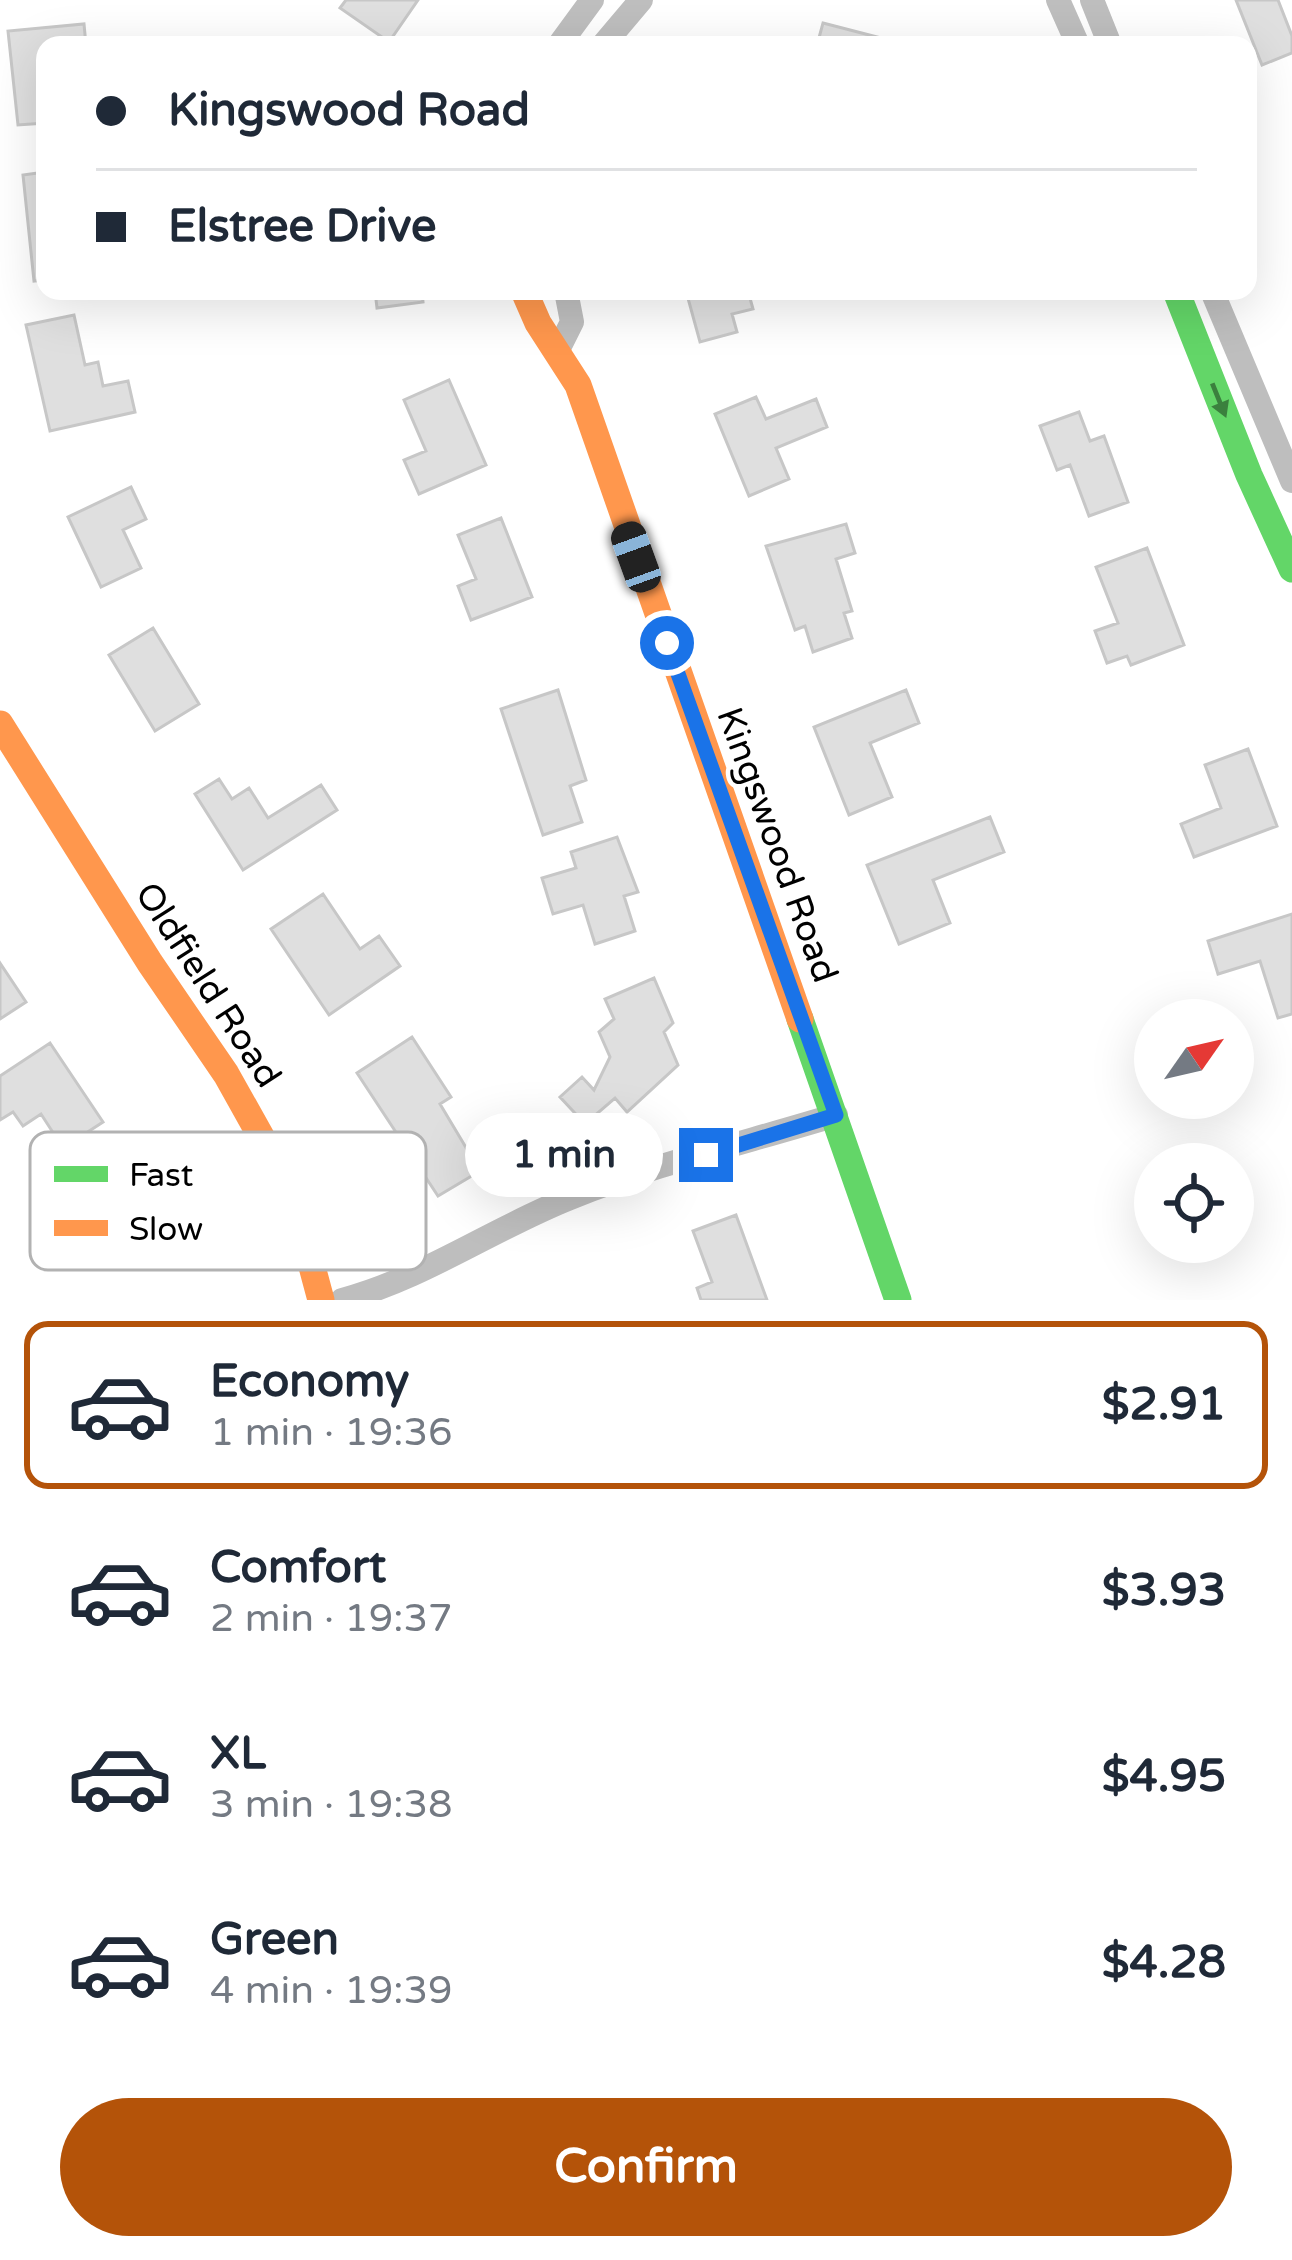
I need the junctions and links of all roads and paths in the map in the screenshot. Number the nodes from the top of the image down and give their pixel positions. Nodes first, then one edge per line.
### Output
1 (592, 0) edge
2 (641, 0) edge
3 (1058, 0) edge
4 (1093, 0) edge
5 (566, 36) edge
6 (611, 36) edge
7 (1074, 36) edge
8 (1107, 36) edge
9 (528, 300) edge
10 (568, 300) edge
11 (1180, 300) edge
12 (1216, 300) edge
13 (558, 350) junction
14 (1292, 482) edge
15 (1292, 569) edge
16 (0, 724) edge
17 (836, 1115) junction
18 (259, 1132) edge
19 (426, 1268) edge
20 (313, 1270) edge
21 (422, 1270) edge
22 (321, 1300) edge
23 (342, 1300) edge
24 (898, 1300) edge

1 - 5 street
2 - 6 street
3 - 7 street
4 - 8 street
9 - 13 street, Kingswood Road
10 - 13 street
11 -> 15 street
12 - 14 street
13 - 17 street, Kingswood Road
16 - 18 street, Oldfield Road
17 - 19 street
17 - 24 street, Kingswood Road
20 - 22 street, Oldfield Road
21 - 23 street

